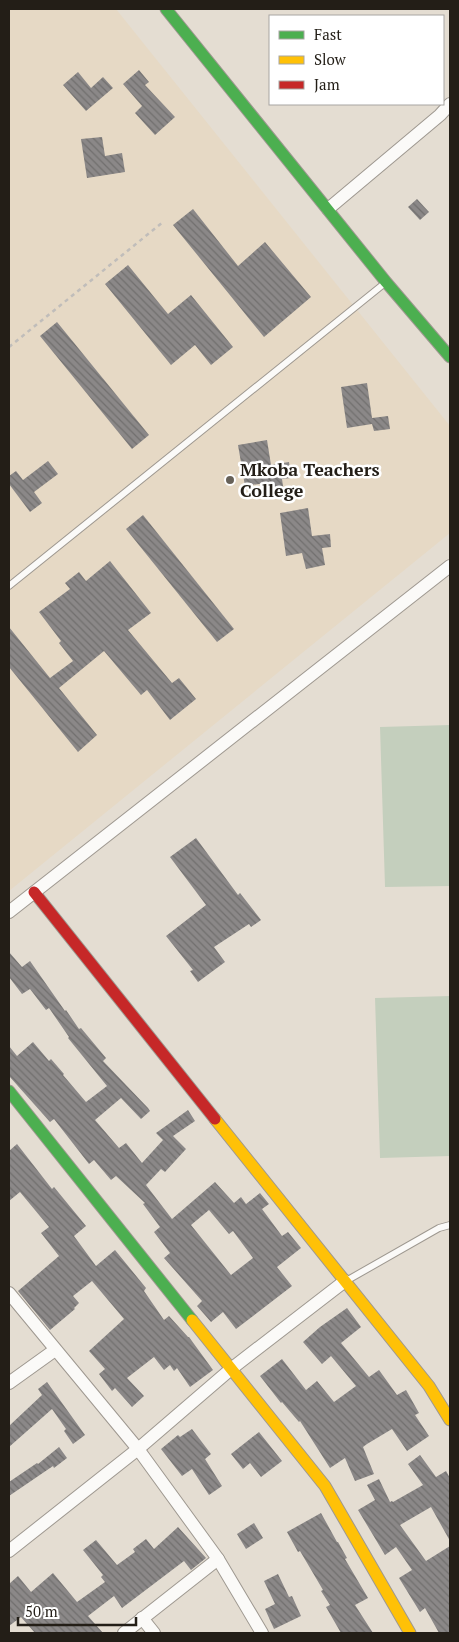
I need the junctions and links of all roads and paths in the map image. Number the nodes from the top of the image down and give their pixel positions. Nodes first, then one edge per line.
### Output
1 (166, 9) edge
2 (450, 104) edge
3 (445, 119) edge
4 (328, 209) junction
5 (162, 222) dead end
6 (386, 282) junction
7 (9, 347) edge
8 (450, 357) edge
9 (450, 566) edge
10 (9, 586) edge
11 (34, 892) junction
12 (9, 912) edge
13 (9, 1092) edge
14 (450, 1225) edge
15 (344, 1281) junction
16 (9, 1293) edge
17 (55, 1350) junction
18 (231, 1369) junction
19 (9, 1383) edge
20 (450, 1420) edge
21 (138, 1449) junction
22 (9, 1551) edge
23 (218, 1559) junction
24 (142, 1618) junction
25 (124, 1633) edge
26 (154, 1633) edge
27 (262, 1633) edge
28 (410, 1633) edge

1 - 4 street
2 - 3 street
3 - 4 street
4 - 6 street
5 - 7 path
6 - 8 street
6 - 10 lane
9 - 11 street
11 - 12 street
11 - 15 street
13 - 18 street
14 - 15 lane
15 - 18 street
15 - 20 street
16 - 17 street
17 - 19 street
17 - 21 street
18 - 21 street
18 - 28 street
21 - 22 street
21 - 23 street
23 - 24 street
23 - 27 street
24 - 25 street
24 - 26 street

